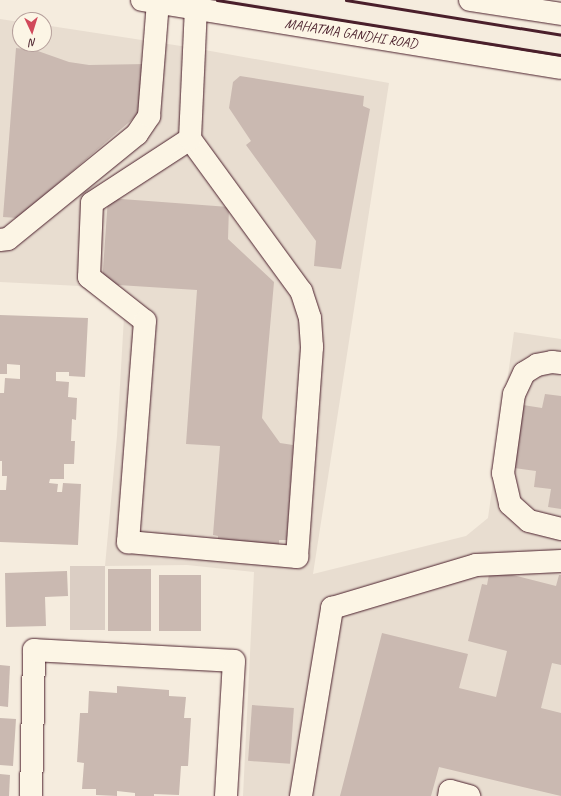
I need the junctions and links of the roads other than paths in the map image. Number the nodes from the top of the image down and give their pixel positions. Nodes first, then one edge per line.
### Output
1 (470, 0) edge
2 (150, 1) edge
3 (508, 3) edge
4 (196, 8) junction
5 (561, 14) edge
6 (561, 68) edge
7 (190, 139) junction
8 (0, 240) edge
9 (561, 363) edge
10 (561, 530) edge
11 (561, 561) edge
12 (31, 796) edge
13 (226, 796) edge
14 (301, 796) edge
15 (449, 796) edge
16 (469, 796) edge

1 - 3 main road
2 - 4 main road, MAHATMA GANDHI ROAD
2 - 8 main road
3 - 5 main road
4 - 6 main road, MAHATMA GANDHI ROAD
4 - 7 main road
7 - 7 main road
9 - 10 main road
11 - 14 main road
12 - 13 main road
15 - 16 main road

